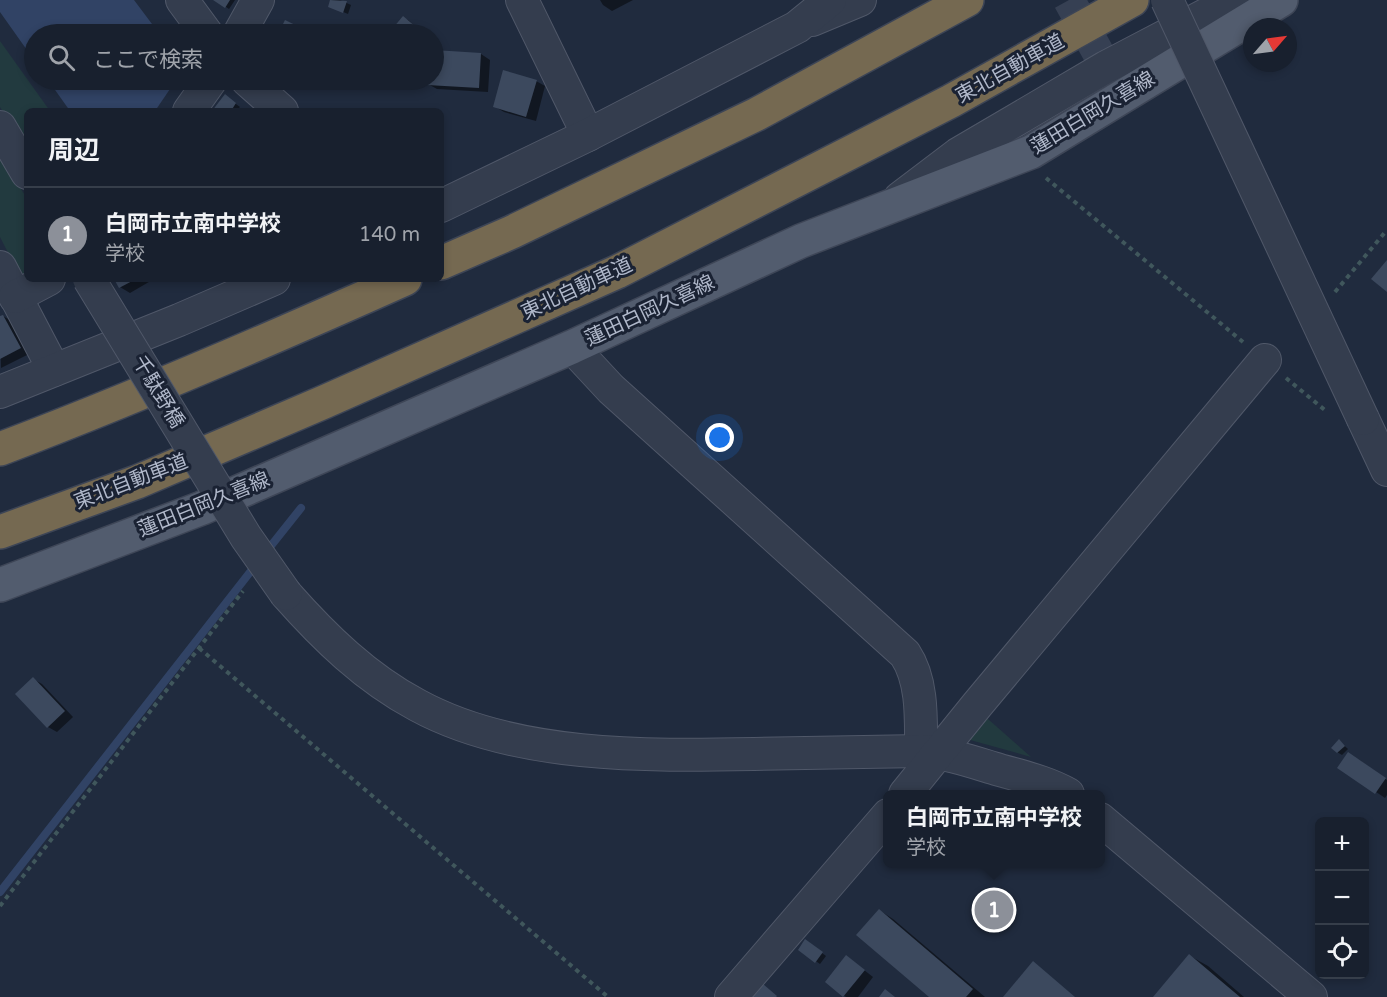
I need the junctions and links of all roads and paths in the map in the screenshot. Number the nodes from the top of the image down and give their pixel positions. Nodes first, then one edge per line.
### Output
1 (182, 0) edge
2 (258, 0) edge
3 (522, 0) edge
4 (830, 0) edge
5 (860, 0) edge
6 (967, 0) edge
7 (1132, 0) edge
8 (1167, 0) edge
9 (1234, 0) edge
10 (1281, 0) edge
11 (200, 24) edge
12 (245, 24) edge
13 (797, 27) junction
14 (204, 90) edge
15 (258, 90) edge
16 (191, 108) edge
17 (279, 108) edge
18 (0, 127) edge
19 (588, 135) junction
20 (1031, 152) junction
21 (24, 168) edge
22 (444, 205) edge
23 (889, 205) junction
24 (444, 262) edge
25 (0, 267) edge
26 (43, 282) edge
27 (91, 282) edge
28 (267, 282) edge
29 (398, 282) edge
30 (15, 297) junction
31 (572, 346) junction
32 (1265, 360) junction
33 (54, 370) junction
34 (0, 392) edge
35 (1348, 418) junction
36 (0, 449) edge
37 (1387, 470) edge
38 (0, 532) edge
39 (0, 585) edge
40 (243, 591) dead end
41 (199, 648) junction
42 (930, 752) junction
43 (908, 790) edge
44 (1059, 790) edge
45 (883, 821) edge
46 (1105, 822) edge
47 (0, 906) edge
48 (608, 997) edge
49 (731, 997) edge
50 (1311, 997) edge

1 - 11 street
2 - 12 street
3 - 19 street
4 - 13 street
5 - 13 street
6 - 24 highway
7 - 38 highway, 東北自動車道
8 - 35 street, bridge
9 - 23 street
10 - 20 main road, 蓮田白岡久喜線
13 - 19 street
14 - 16 street
15 - 17 street
18 - 21 street
19 - 22 street
20 - 23 main road, 蓮田白岡久喜線
20 - 32 path
23 - 31 main road, 蓮田白岡久喜線
25 - 30 street
26 - 30 street
27 - 42 street, 千駄野橋, bridge
28 - 33 street
29 - 36 highway
30 - 33 street
31 - 39 main road, 蓮田白岡久喜線
31 - 42 street
32 - 35 path
32 - 42 street
33 - 34 street
35 - 37 street
40 - 41 path
41 - 47 path
41 - 48 path
42 - 43 street
42 - 44 street, 千駄野橋
45 - 49 street
46 - 50 street

